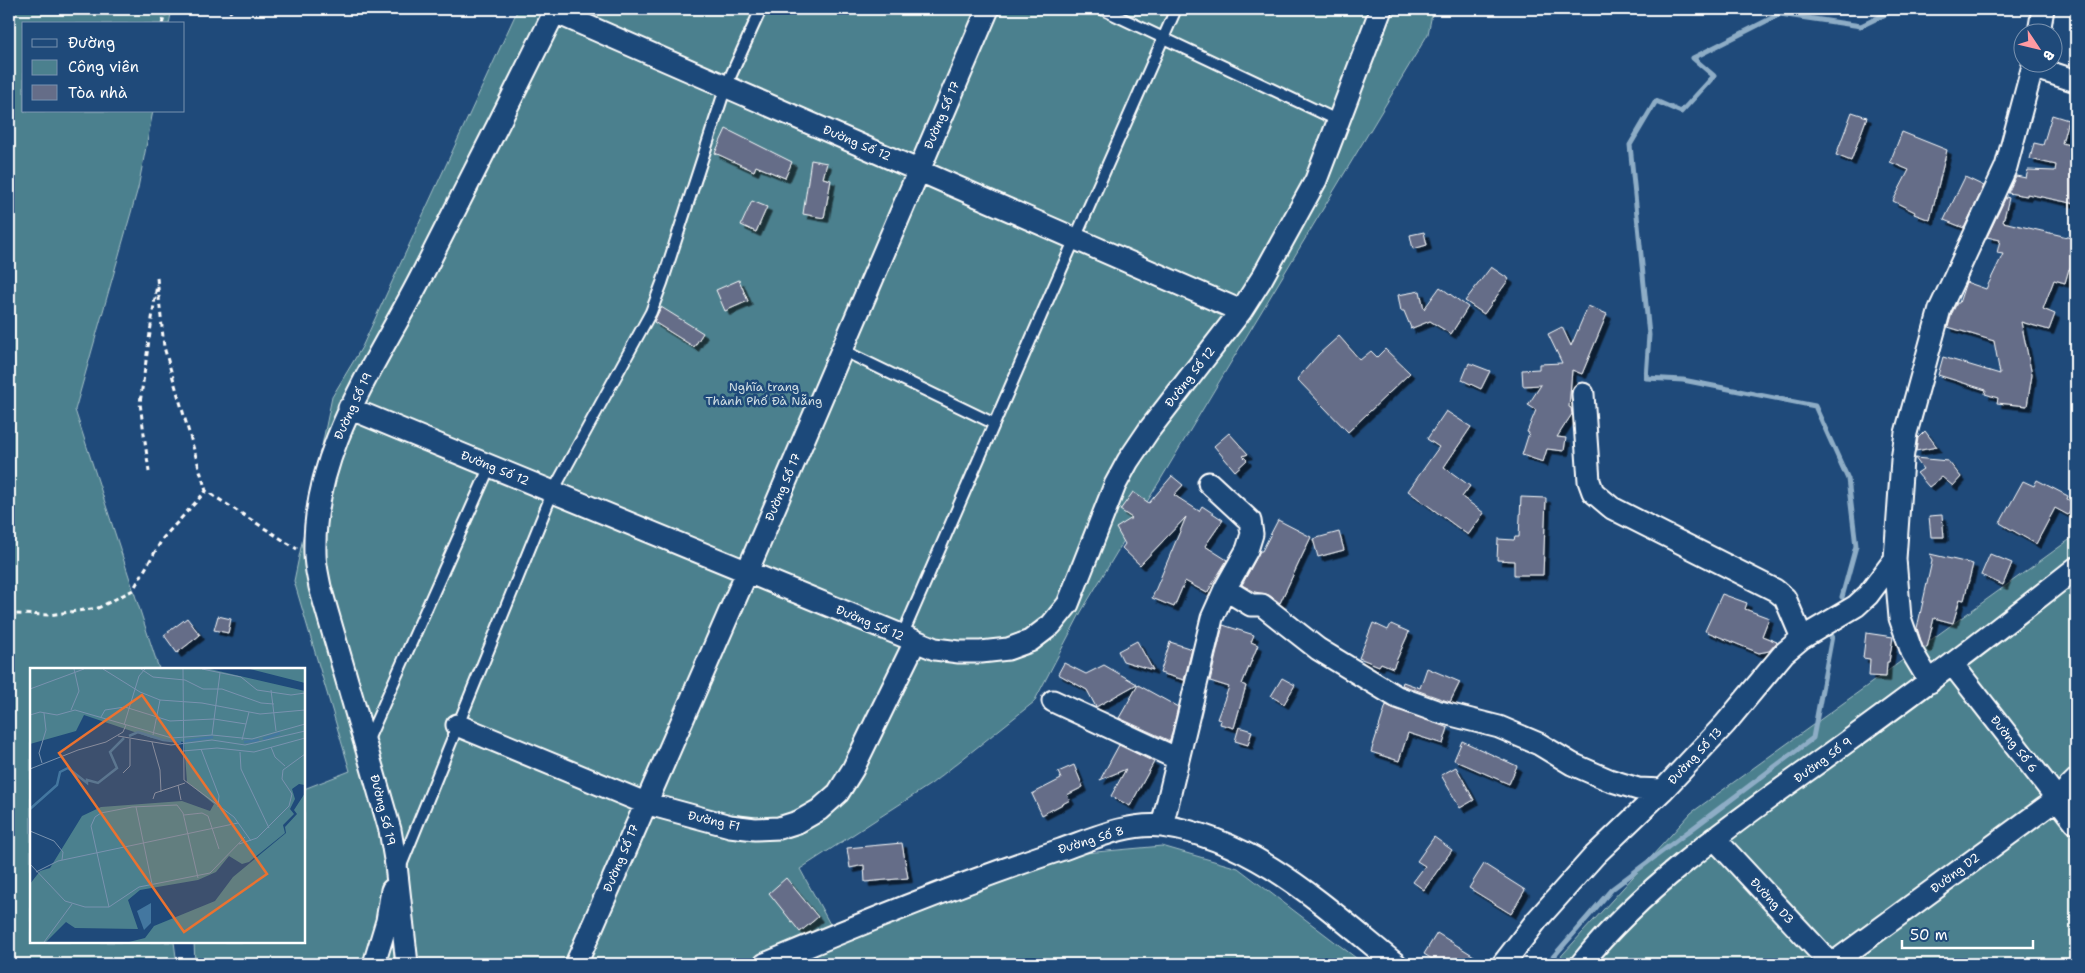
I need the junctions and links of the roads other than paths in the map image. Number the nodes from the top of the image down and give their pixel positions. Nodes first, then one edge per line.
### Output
1 (761, 9) edge
2 (988, 9) edge
3 (1102, 9) edge
4 (1176, 9) edge
5 (1381, 9) edge
6 (2043, 9) edge
7 (556, 10) edge
8 (2041, 22) edge
9 (1164, 36) junction
10 (2031, 72) edge
11 (2052, 72) edge
12 (2076, 81) edge
13 (726, 86) junction
14 (1339, 121) junction
15 (919, 169) junction
16 (1076, 239) junction
17 (1241, 311) junction
18 (842, 350) junction
19 (1583, 394) dead end
20 (349, 408) junction
21 (993, 423) junction
22 (490, 466) junction
23 (1209, 483) dead end
24 (553, 491) junction
25 (1895, 559) junction
26 (2076, 568) edge
27 (747, 572) junction
28 (1224, 589) junction
29 (1802, 638) junction
30 (909, 639) junction
31 (1953, 665) junction
32 (1930, 682) junction
33 (1053, 701) dead end
34 (457, 725) junction
35 (366, 745) junction
36 (1178, 758) junction
37 (2076, 780) edge
38 (1663, 790) junction
39 (2057, 799) junction
40 (645, 804) junction
41 (2076, 823) edge
42 (1162, 826) junction
43 (1722, 847) junction
44 (397, 871) junction
45 (798, 958) edge
46 (374, 964) edge
47 (407, 964) edge
48 (576, 964) edge
49 (765, 964) edge
50 (1396, 964) edge
51 (1503, 964) edge
52 (1581, 964) edge
53 (1831, 964) edge

1 - 13 lane
2 - 15 street, Đường Số 17
3 - 9 lane
4 - 9 lane
5 - 14 street, Đường Số 12
6 - 8 street
7 - 13 street, Đường Số 12
7 - 20 street, Đường Số 19
9 - 14 lane
9 - 16 lane
10 - 25 street
11 - 12 street
13 - 15 street, Đường Số 12
13 - 24 lane
14 - 17 street, Đường Số 12
15 - 16 street, Đường Số 12
15 - 18 street, Đường Số 17
16 - 17 street, Đường Số 12
16 - 21 lane
17 - 30 street, Đường Số 12
18 - 21 lane
18 - 27 street, Đường Số 17
19 - 29 street
20 - 22 street, Đường Số 12
20 - 35 street, Đường Số 19
21 - 30 lane
22 - 24 street, Đường Số 12
22 - 35 lane
23 - 28 street
24 - 27 street, Đường Số 12
24 - 34 lane
25 - 29 street, Đường Số 13
25 - 32 street
26 - 31 street, Đường Số 9
27 - 30 street, Đường Số 12
27 - 40 street, Đường Số 17
28 - 36 street
28 - 38 street
29 - 38 street, Đường Số 13
30 - 40 street, Đường F1
31 - 32 street, Đường Số 9
31 - 39 street, Đường Số 6
32 - 43 street, Đường Số 9
33 - 36 street
34 - 40 street, Đường F1
34 - 44 lane
35 - 44 street, Đường Số 19
36 - 42 street
37 - 39 street, Đường D2
38 - 51 street, Đường Số 13
39 - 41 street, Đường Số 6
39 - 53 street, Đường D2
40 - 48 street, Đường Số 17
42 - 45 street, Đường Số 8
42 - 50 street, Đường Số 8
43 - 52 street, Đường Số 9
43 - 53 street, Đường D3
44 - 46 street, Đường Số 19
44 - 47 street, Đường Số 19
45 - 49 street, Đường Số 8

